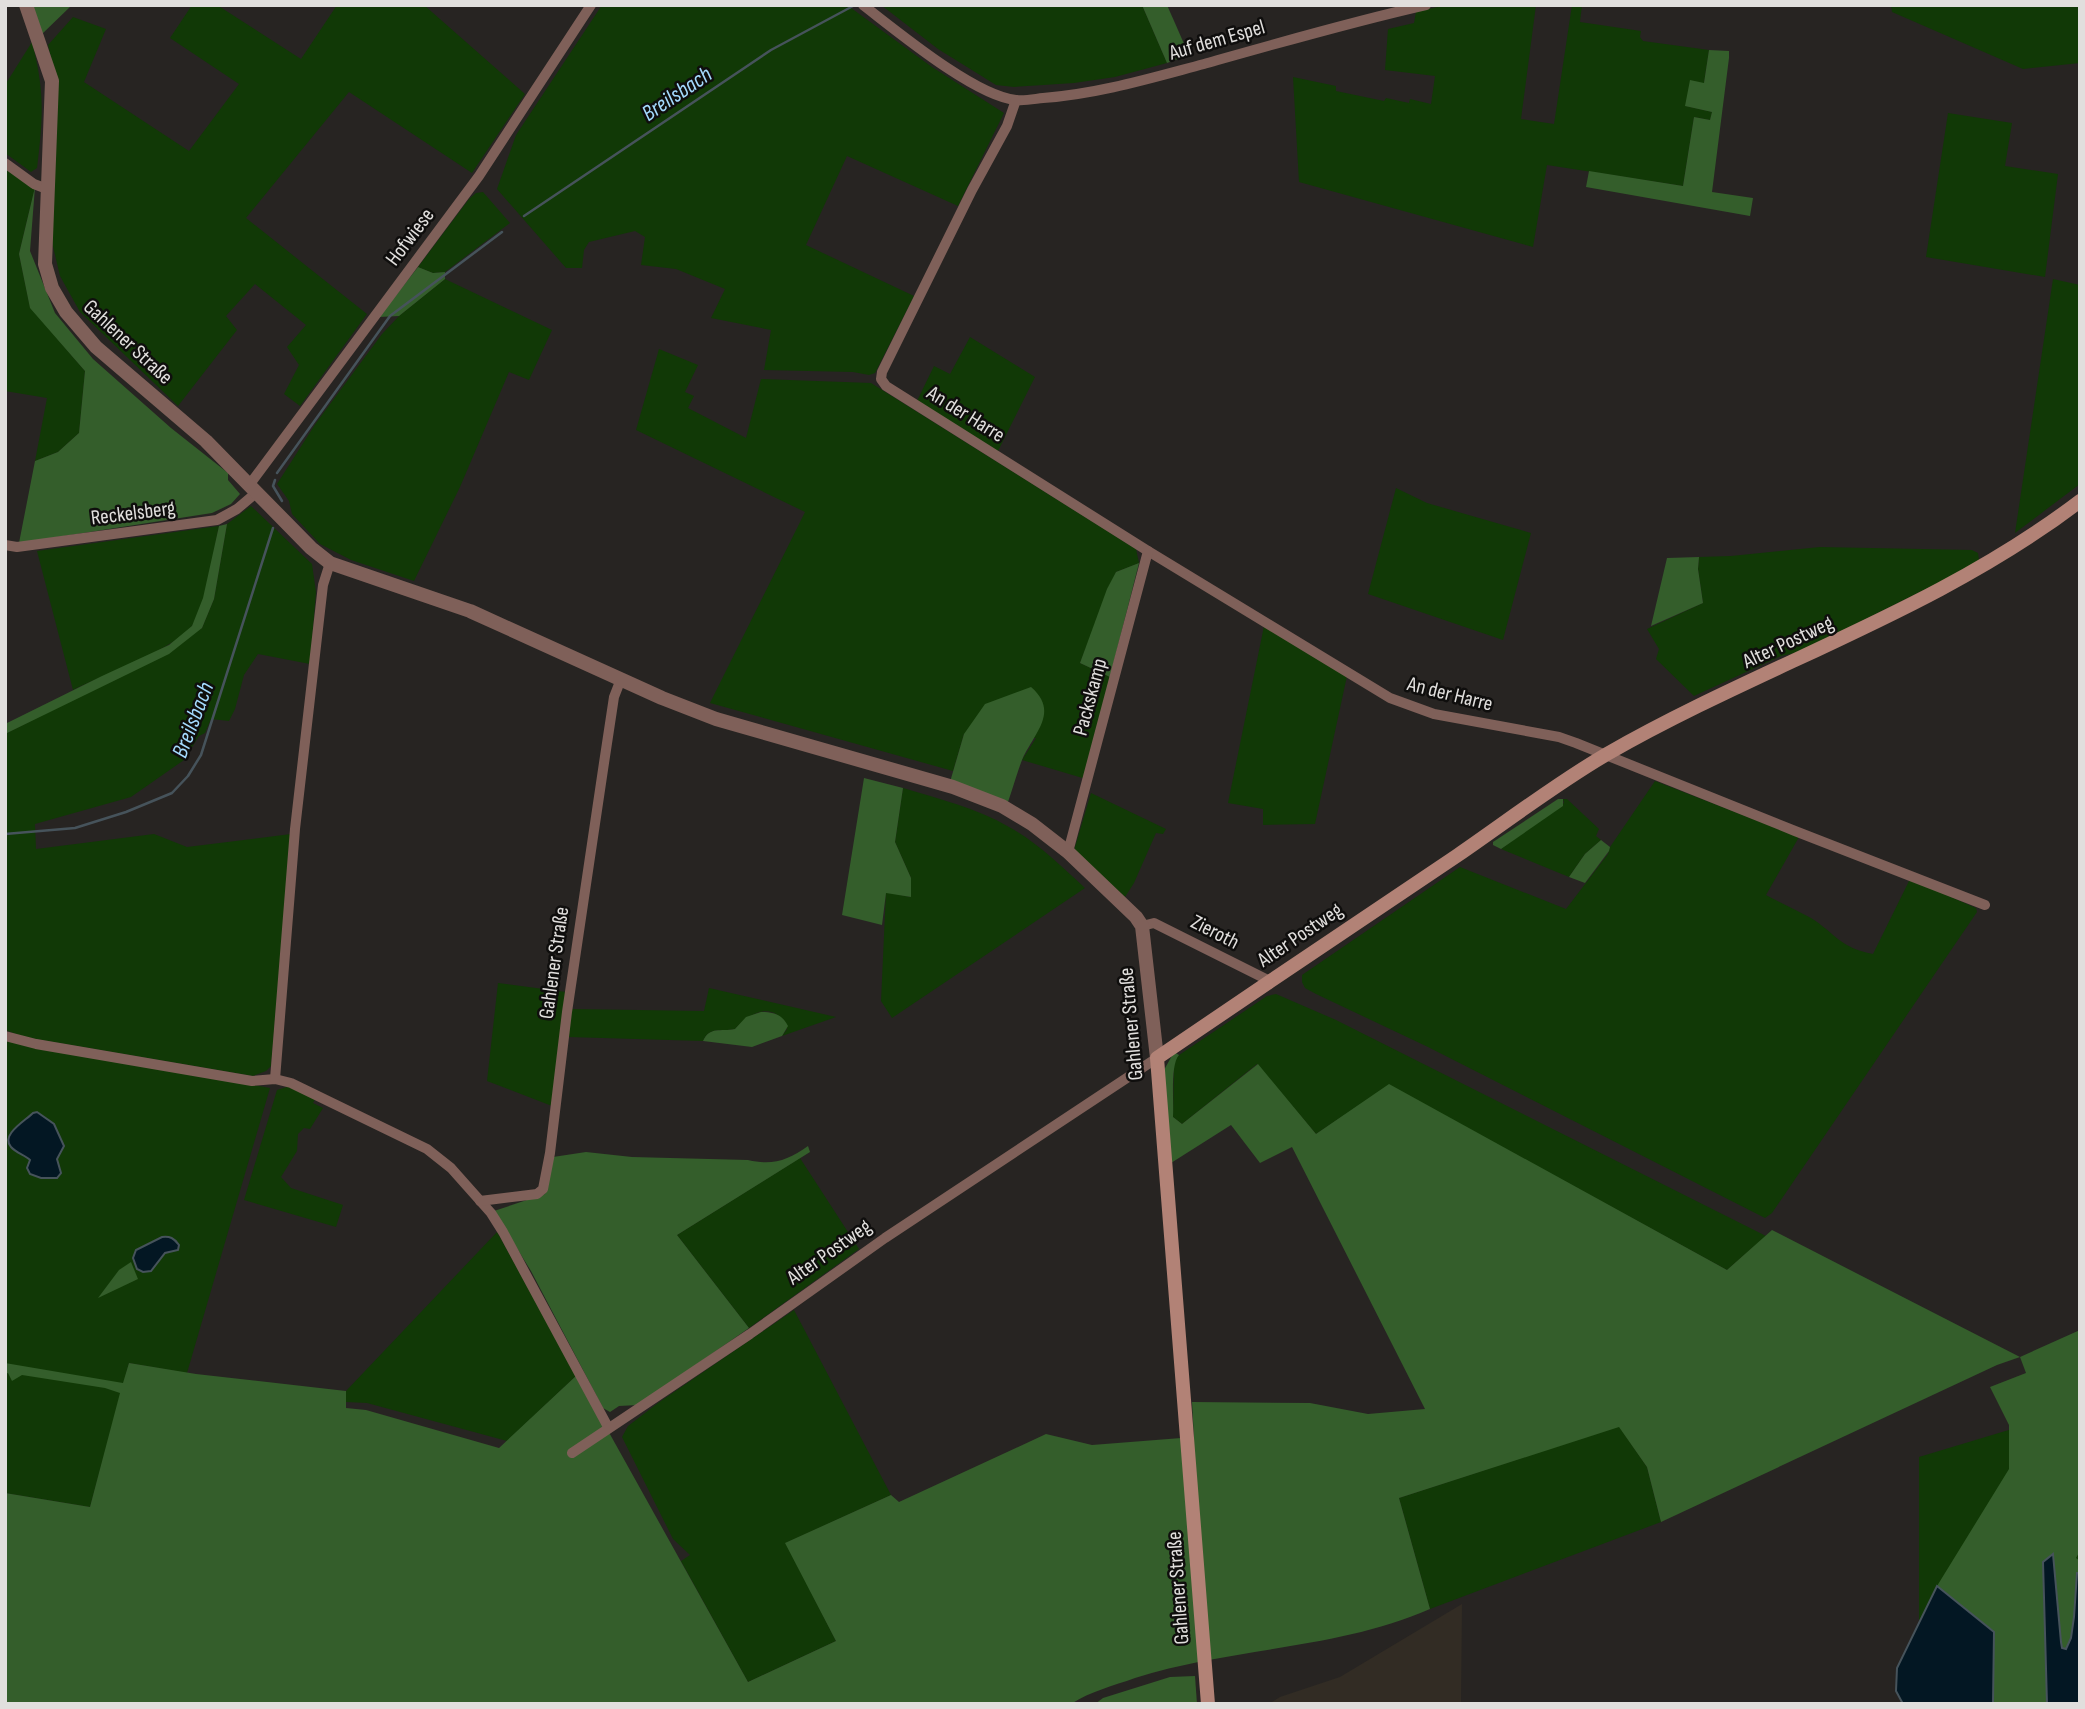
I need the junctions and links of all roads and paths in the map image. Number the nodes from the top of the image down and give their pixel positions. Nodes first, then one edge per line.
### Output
1 (26, 5) edge
2 (591, 5) edge
3 (863, 5) edge
4 (1426, 5) edge
5 (1016, 100) junction
6 (5, 163) edge
7 (47, 189) junction
8 (253, 488) junction
9 (2080, 501) edge
10 (5, 545) edge
11 (1148, 551) junction
12 (330, 562) junction
13 (621, 679) junction
14 (1605, 755) junction
15 (1068, 852) junction
16 (1986, 905) dead end
17 (1142, 926) junction
18 (1270, 981) junction
19 (5, 1036) edge
20 (1157, 1058) junction
21 (275, 1079) junction
22 (480, 1201) junction
23 (608, 1427) junction
24 (572, 1453) dead end
25 (1208, 1698) edge

1 - 7 street, Gahlener Straße
2 - 8 street, Hofwiese
3 - 5 street, Auf dem Espel
4 - 5 street, Auf dem Espel
5 - 11 street, An der Harre
6 - 7 street
7 - 8 street, Gahlener Straße
8 - 10 street, Reckelsberg
8 - 12 street, Gahlener Straße
9 - 14 main road, Alter Postweg
11 - 14 street, An der Harre
11 - 15 street, Packskamp
12 - 13 street, Gahlener Straße
12 - 21 street
13 - 15 street, Gahlener Straße
13 - 22 street, Gahlener Straße
14 - 16 street, An der Harre
14 - 18 main road, Alter Postweg
15 - 17 street, Gahlener Straße
17 - 18 street, Zieroth
17 - 20 street, Gahlener Straße
18 - 20 main road, Alter Postweg
19 - 21 street
20 - 23 street, Alter Postweg
20 - 25 main road, Gahlener Straße
21 - 22 street
22 - 23 street
23 - 24 street, Alter Postweg

